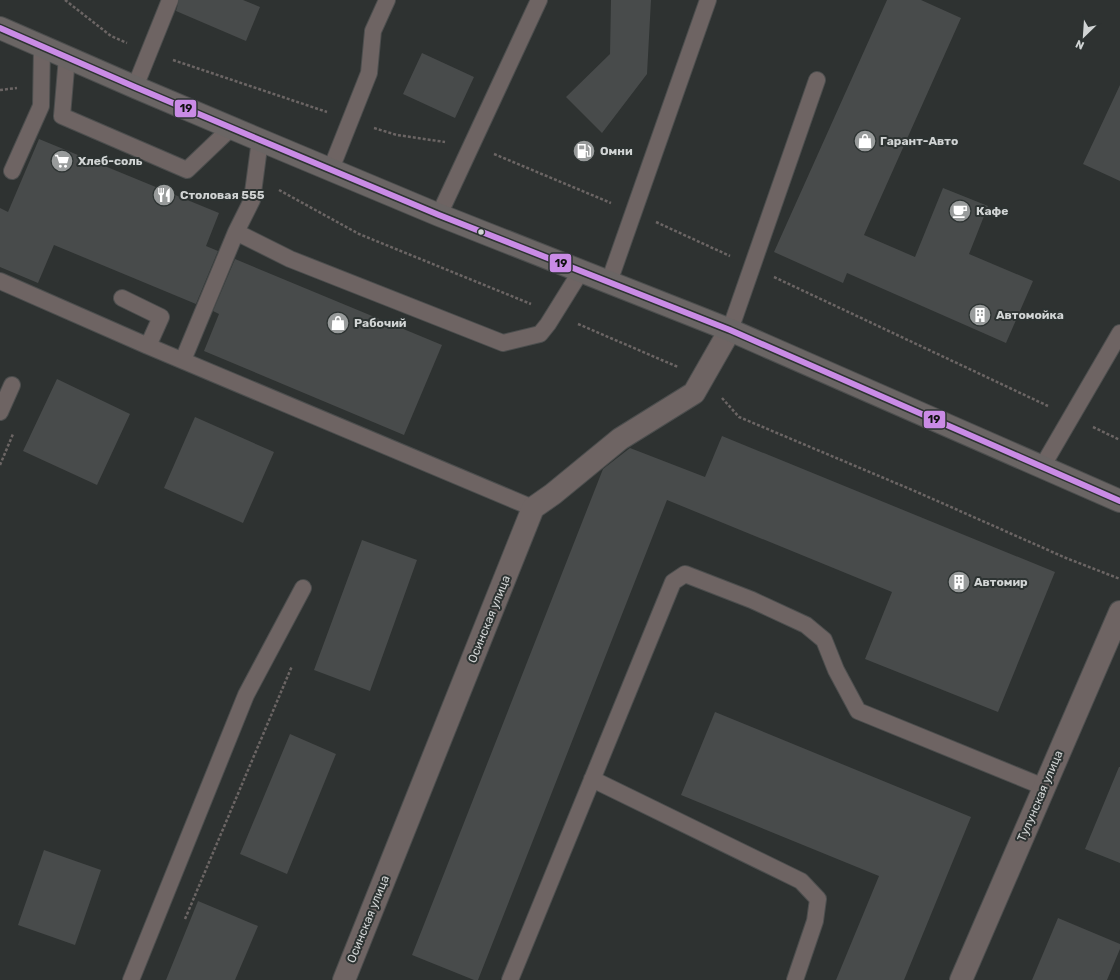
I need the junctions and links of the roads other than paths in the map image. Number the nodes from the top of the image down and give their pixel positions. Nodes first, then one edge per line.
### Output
1 (170, 0) edge
2 (387, 0) edge
3 (539, 0) edge
4 (708, 0) edge
5 (0, 28) edge
6 (42, 46) junction
7 (67, 57) junction
8 (817, 80) dead end
9 (135, 87) junction
10 (231, 128) junction
11 (260, 140) junction
12 (331, 169) junction
13 (12, 171) dead end
14 (439, 215) junction
15 (236, 232) junction
16 (581, 272) junction
17 (0, 281) edge
18 (610, 282) junction
19 (122, 298) dead end
20 (730, 330) junction
21 (1120, 333) edge
22 (148, 346) junction
23 (183, 360) junction
24 (12, 385) dead end
25 (0, 412) edge
26 (1042, 467) junction
27 (1120, 501) edge
28 (533, 508) junction
29 (303, 588) dead end
30 (1120, 612) edge
31 (592, 779) junction
32 (1044, 787) junction
33 (346, 979) edge
34 (131, 980) edge
35 (510, 980) edge
36 (794, 980) edge
37 (961, 980) edge

1 - 9 lane
2 - 12 lane
3 - 14 lane
4 - 18 lane
5 - 6 main road
6 - 7 main road
6 - 13 lane
7 - 9 main road
7 - 10 lane
8 - 20 lane
9 - 10 main road
10 - 11 main road
11 - 12 main road
11 - 15 lane
12 - 14 main road
14 - 16 main road
15 - 16 lane
15 - 23 lane
16 - 18 main road
17 - 22 lane
18 - 20 main road
19 - 22 lane
20 - 26 main road
20 - 28 street
21 - 26 lane
22 - 23 lane
23 - 28 lane
24 - 25 lane
26 - 27 main road
28 - 33 street, Осинская улица
29 - 34 lane
30 - 32 street, Тулунская улица
31 - 32 lane
31 - 35 lane
31 - 36 lane
32 - 37 street, Тулунская улица

